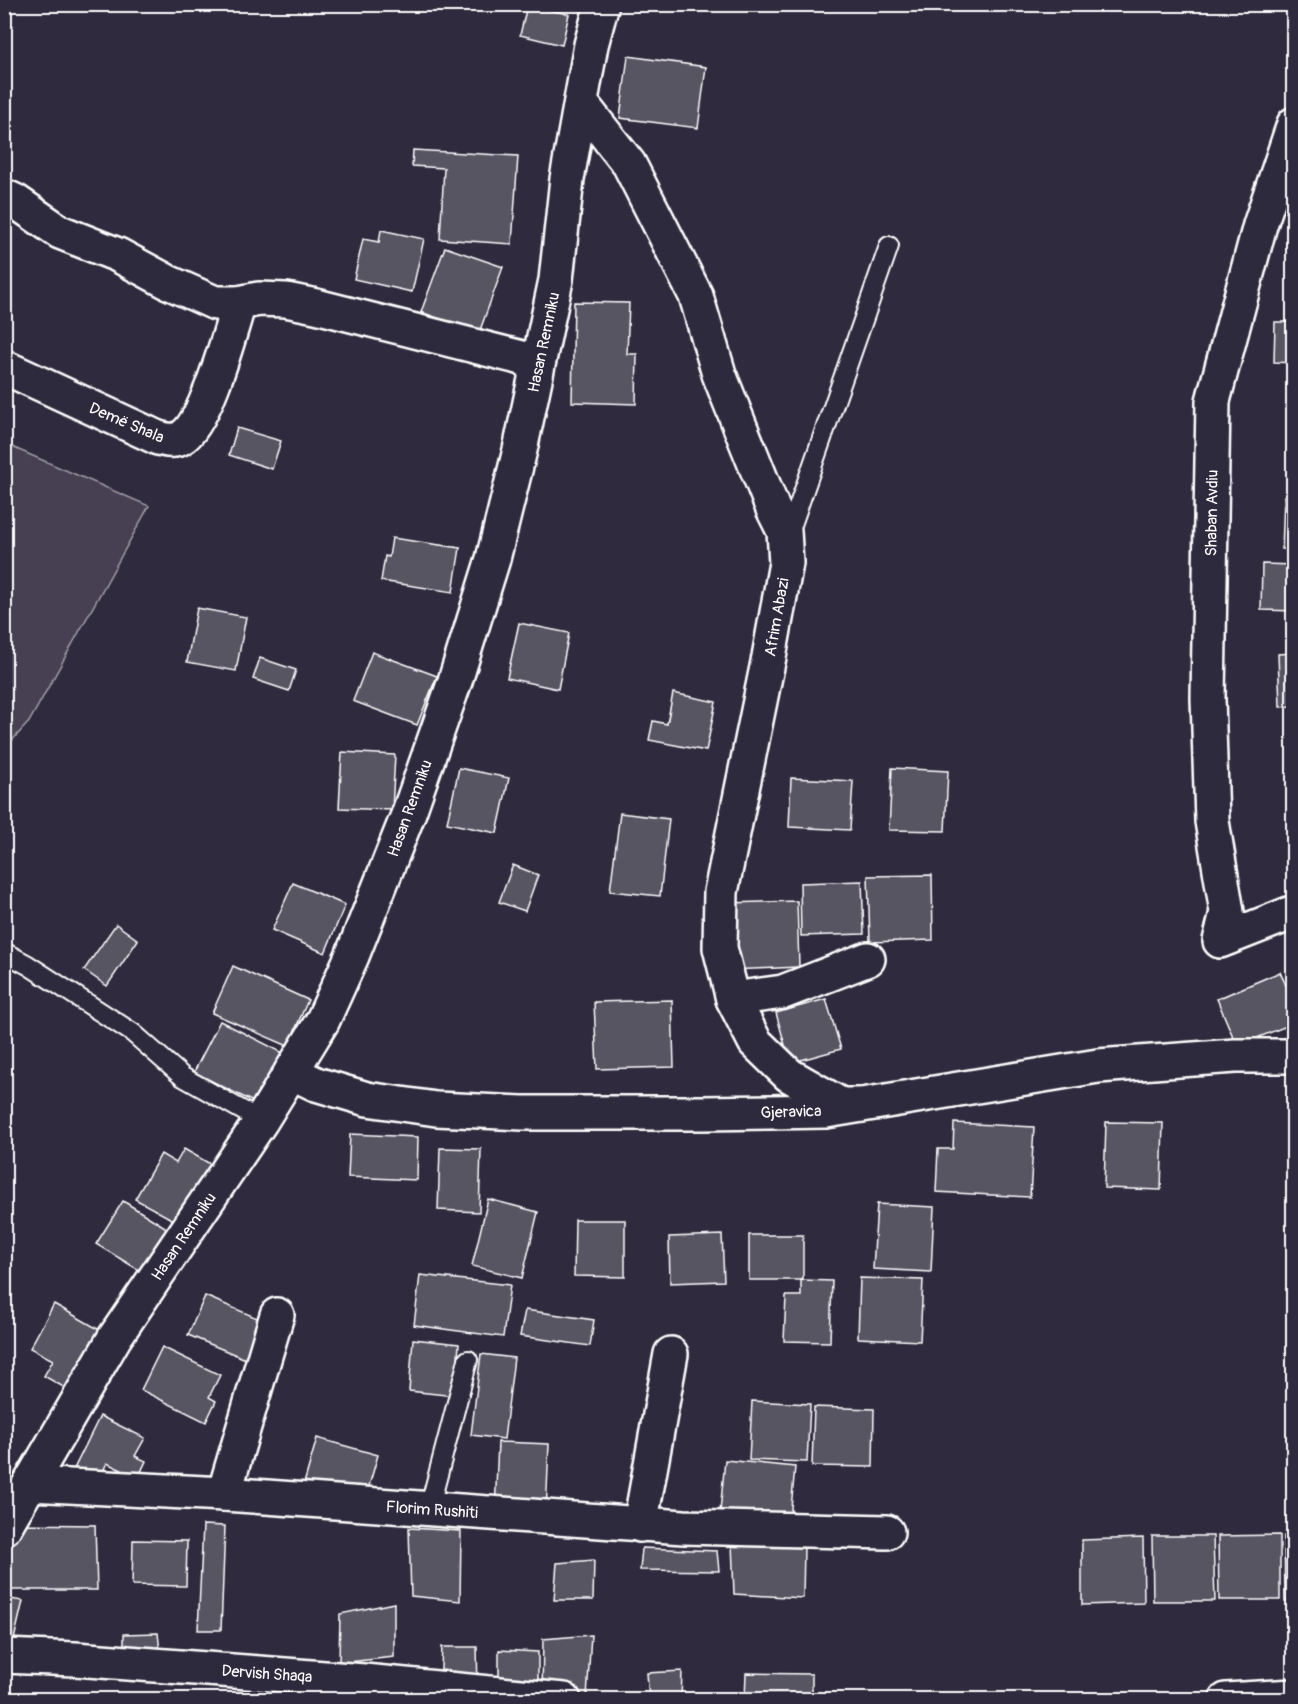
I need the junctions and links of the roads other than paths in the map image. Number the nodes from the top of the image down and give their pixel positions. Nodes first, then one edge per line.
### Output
1 (602, 4) edge
2 (581, 103) junction
3 (1293, 124) edge
4 (4, 196) edge
5 (889, 246) dead end
6 (239, 303) junction
7 (538, 362) junction
8 (4, 367) edge
9 (785, 546) junction
10 (1293, 912) edge
11 (4, 952) edge
12 (868, 959) dead end
13 (733, 999) junction
14 (1293, 1056) edge
15 (291, 1072) junction
16 (860, 1105) junction
17 (261, 1121) junction
18 (277, 1315) dead end
19 (671, 1354) dead end
20 (468, 1360) dead end
21 (30, 1484) junction
22 (224, 1494) junction
23 (429, 1509) junction
24 (640, 1525) junction
25 (4, 1528) edge
26 (887, 1532) dead end
27 (4, 1656) edge
28 (1293, 1696) edge
29 (564, 1700) edge
30 (1226, 1700) edge

1 - 2 street, Hasan Remniku
2 - 7 street, Hasan Remniku
2 - 9 street, Afrim Abazi
3 - 10 street, Shaban Avdiu
4 - 6 street
5 - 9 lane
6 - 7 street
6 - 8 street, Demë Shala
7 - 15 street, Hasan Remniku
9 - 13 street, Afrim Abazi
11 - 17 lane
12 - 13 street
13 - 16 street, Afrim Abazi
14 - 16 street, Gjeravica
15 - 16 street, Gjeravica
15 - 17 street, Hasan Remniku
17 - 21 street, Hasan Remniku
18 - 22 street
19 - 24 street
20 - 23 lane
21 - 22 street, Florim Rushiti
21 - 25 street, Hasan Remniku
22 - 23 street, Florim Rushiti
23 - 24 street, Florim Rushiti
24 - 26 street, Florim Rushiti
27 - 29 street, Dervish Shaqa
28 - 30 street

